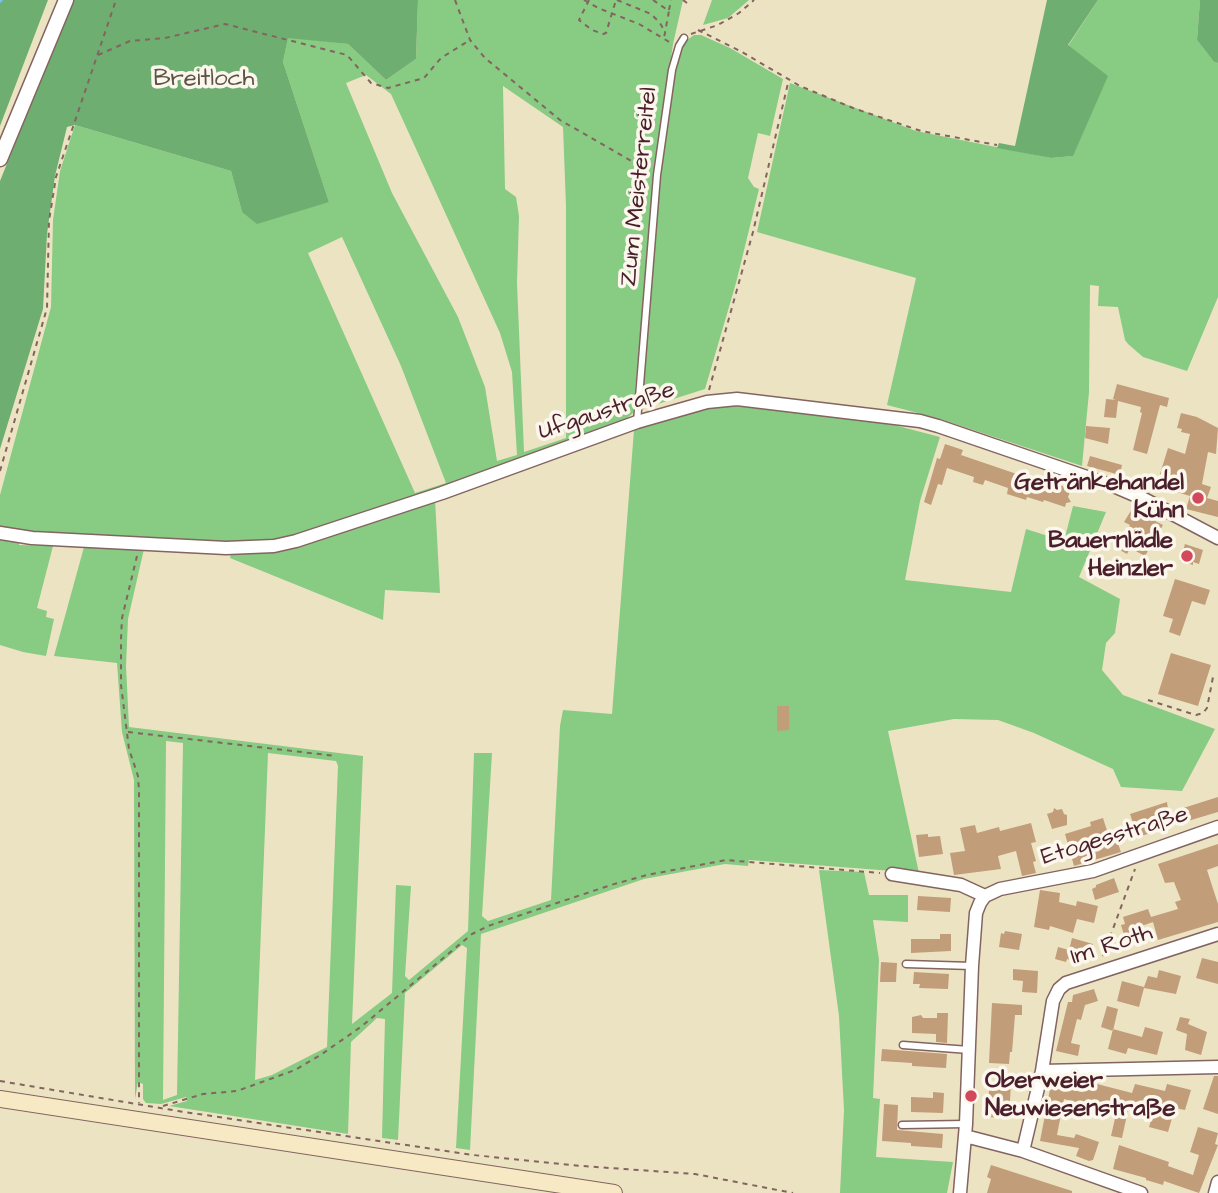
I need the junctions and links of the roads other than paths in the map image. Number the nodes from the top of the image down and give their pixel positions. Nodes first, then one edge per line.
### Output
1 (66, 0) edge
2 (684, 38) road end
3 (0, 159) edge
4 (637, 422) junction
5 (0, 533) edge
6 (1218, 538) edge
7 (1218, 827) edge
8 (892, 874) road end
9 (985, 896) junction
10 (1218, 934) edge
11 (906, 964) dead end
12 (972, 966) junction
13 (903, 1045) dead end
14 (969, 1050) junction
15 (1218, 1067) edge
16 (1042, 1071) junction
17 (0, 1099) edge
18 (902, 1125) dead end
19 (966, 1130) junction
20 (1023, 1152) junction
21 (1218, 1182) edge
22 (614, 1193) edge
23 (960, 1193) edge
24 (1140, 1193) edge
25 (1215, 1193) edge

1 - 3 street
2 - 4 lane, Zum Meisterreitel
4 - 5 street, Ufgaustraße
4 - 6 street, Ufgaustraße
7 - 9 street, Etogesstraße
8 - 9 street
9 - 12 street
10 - 16 street, Im Roth
11 - 12 lane
12 - 14 street
13 - 14 lane
14 - 19 street
15 - 16 street
16 - 20 street, Im Roth
17 - 22 main road
18 - 19 lane
19 - 20 street
19 - 23 street
20 - 24 street
21 - 25 street

